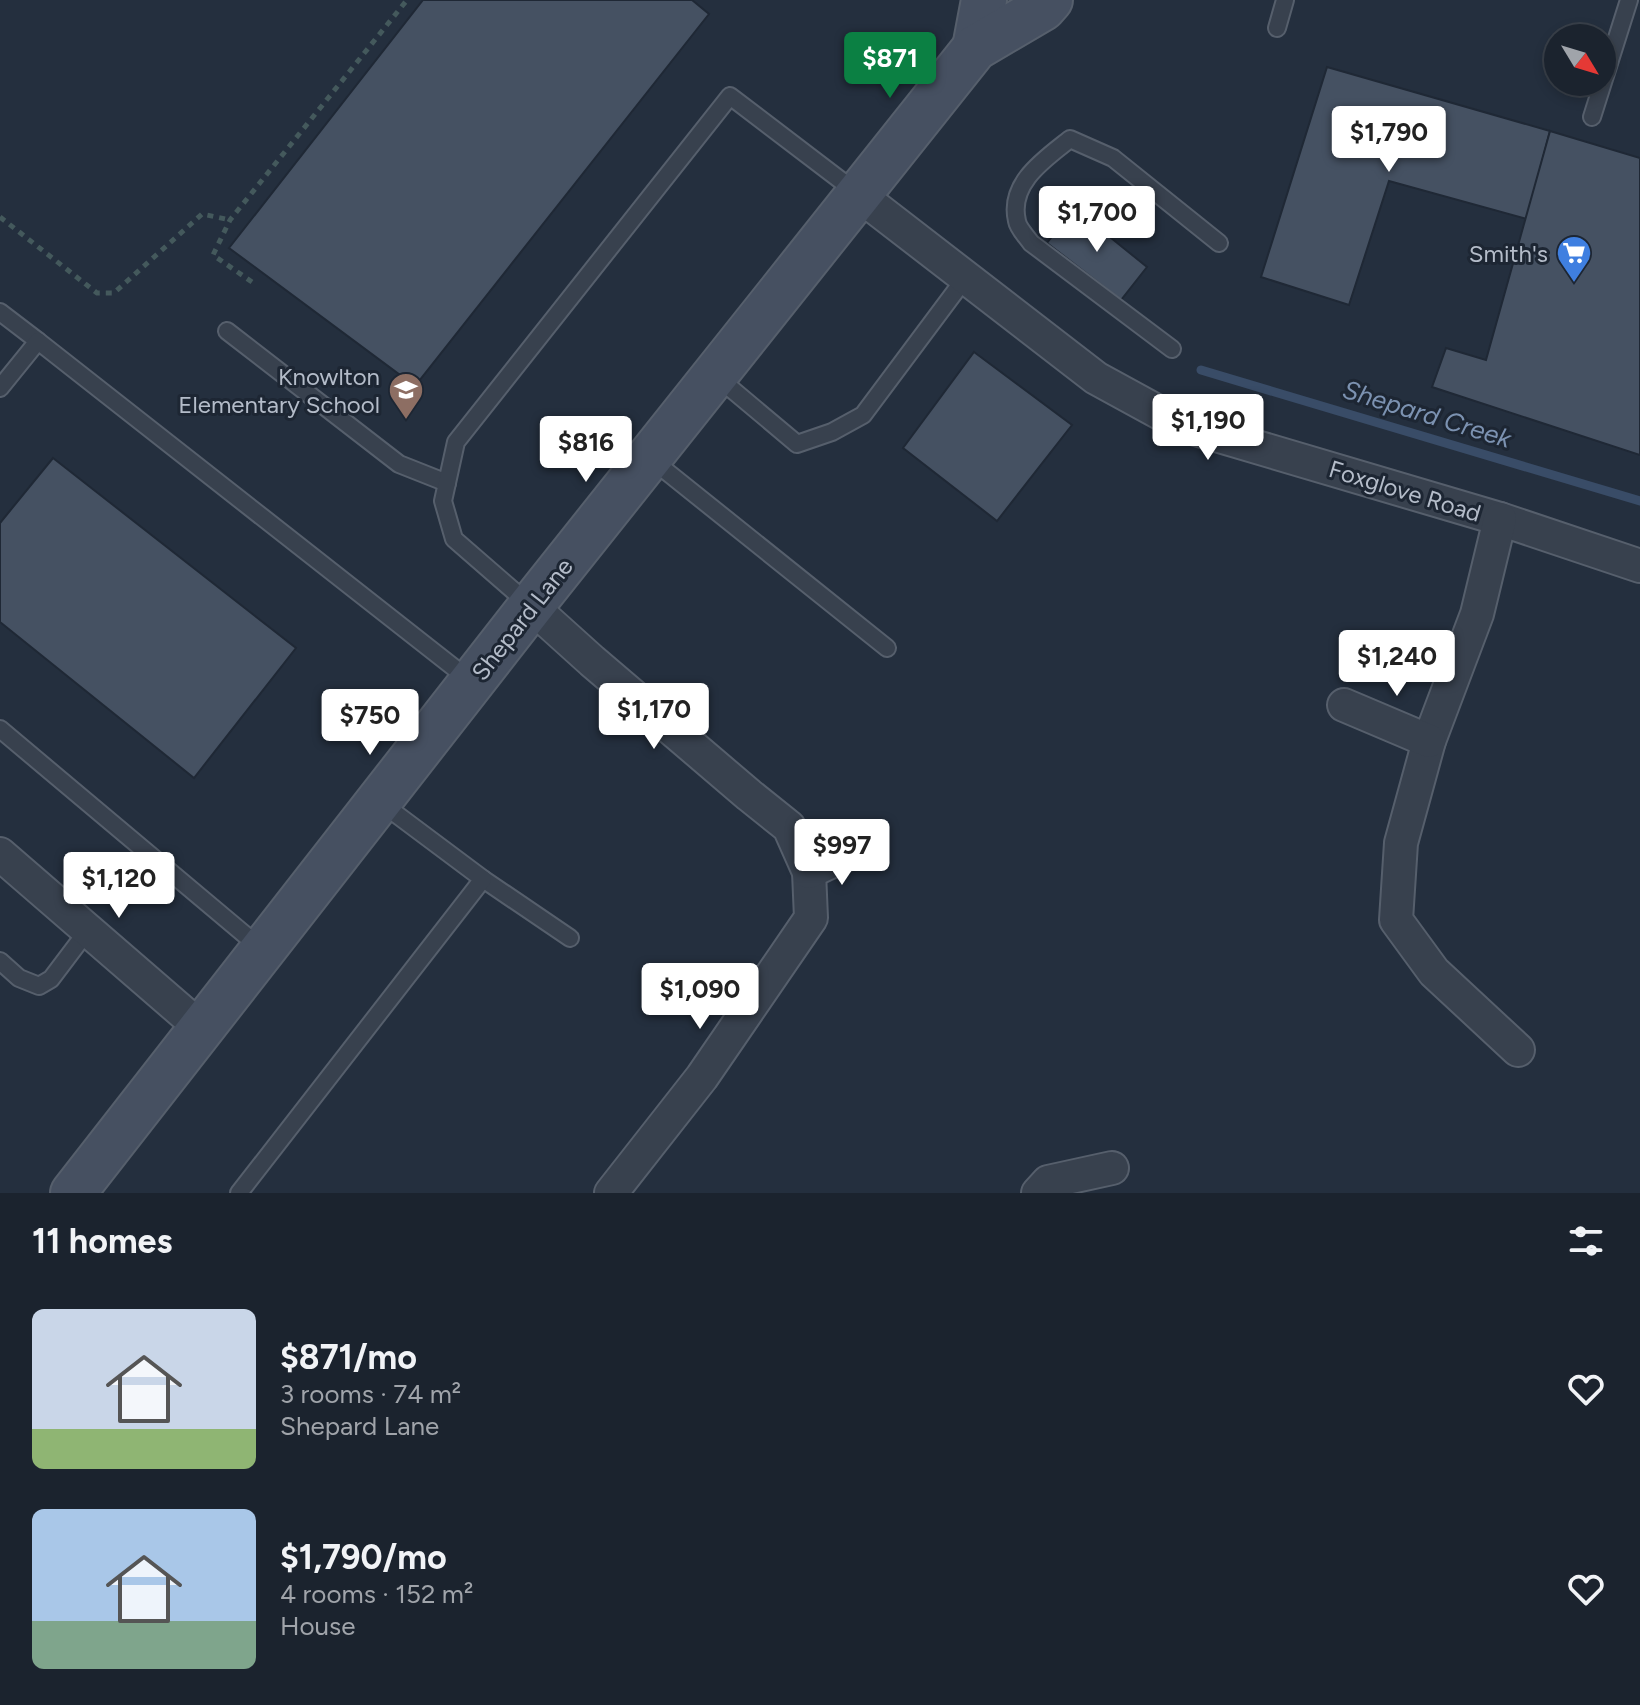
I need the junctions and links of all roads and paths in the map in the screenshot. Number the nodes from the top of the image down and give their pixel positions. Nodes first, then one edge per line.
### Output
1 (407, 0) edge
2 (984, 0) edge
3 (1050, 0) edge
4 (1285, 0) edge
5 (1629, 0) edge
6 (1277, 28) dead end
7 (975, 48) junction
8 (1592, 117) dead end
9 (859, 195) junction
10 (0, 217) edge
11 (230, 220) junction
12 (1219, 243) dead end
13 (966, 277) junction
14 (252, 282) dead end
15 (0, 312) edge
16 (227, 331) dead end
17 (38, 341) junction
18 (1172, 349) dead end
19 (715, 376) junction
20 (0, 388) edge
21 (650, 458) junction
22 (447, 483) junction
23 (1500, 519) junction
24 (1640, 566) edge
25 (531, 606) junction
26 (887, 648) dead end
27 (472, 682) junction
28 (1344, 705) dead end
29 (0, 729) edge
30 (1429, 741) junction
31 (379, 801) junction
32 (851, 852) dead end
33 (0, 854) edge
34 (809, 872) junction
35 (483, 879) junction
36 (88, 930) junction
37 (570, 938) dead end
38 (263, 949) junction
39 (0, 961) edge
40 (201, 1028) junction
41 (1518, 1050) dead end
42 (1112, 1168) dead end
43 (73, 1193) edge
44 (239, 1193) edge
45 (611, 1193) edge
46 (1038, 1193) edge

1 - 11 path
2 - 7 street, Shepard Lane
3 - 7 street, Shepard Lane
4 - 6 lane
5 - 8 lane
7 - 9 street, Shepard Lane
9 - 13 street, Foxglove Road
9 - 19 street, Shepard Lane
9 - 22 lane
10 - 11 path
11 - 14 path
12 - 18 lane
13 - 19 lane
13 - 23 street, Foxglove Road
15 - 17 lane
16 - 22 lane
17 - 20 lane
17 - 27 lane
19 - 21 street, Shepard Lane
21 - 25 street, Shepard Lane
21 - 26 lane
22 - 25 lane
23 - 24 street, Foxglove Road
23 - 30 street
25 - 27 street, Shepard Lane
25 - 34 street
27 - 31 street, Shepard Lane
28 - 30 street
29 - 38 lane
30 - 41 street
31 - 35 lane
31 - 38 street, Shepard Lane
32 - 34 street
33 - 36 street
34 - 45 street
35 - 37 lane
35 - 44 lane
36 - 39 lane
36 - 40 street
38 - 40 street, Shepard Lane
40 - 43 street, Shepard Lane
42 - 46 street

